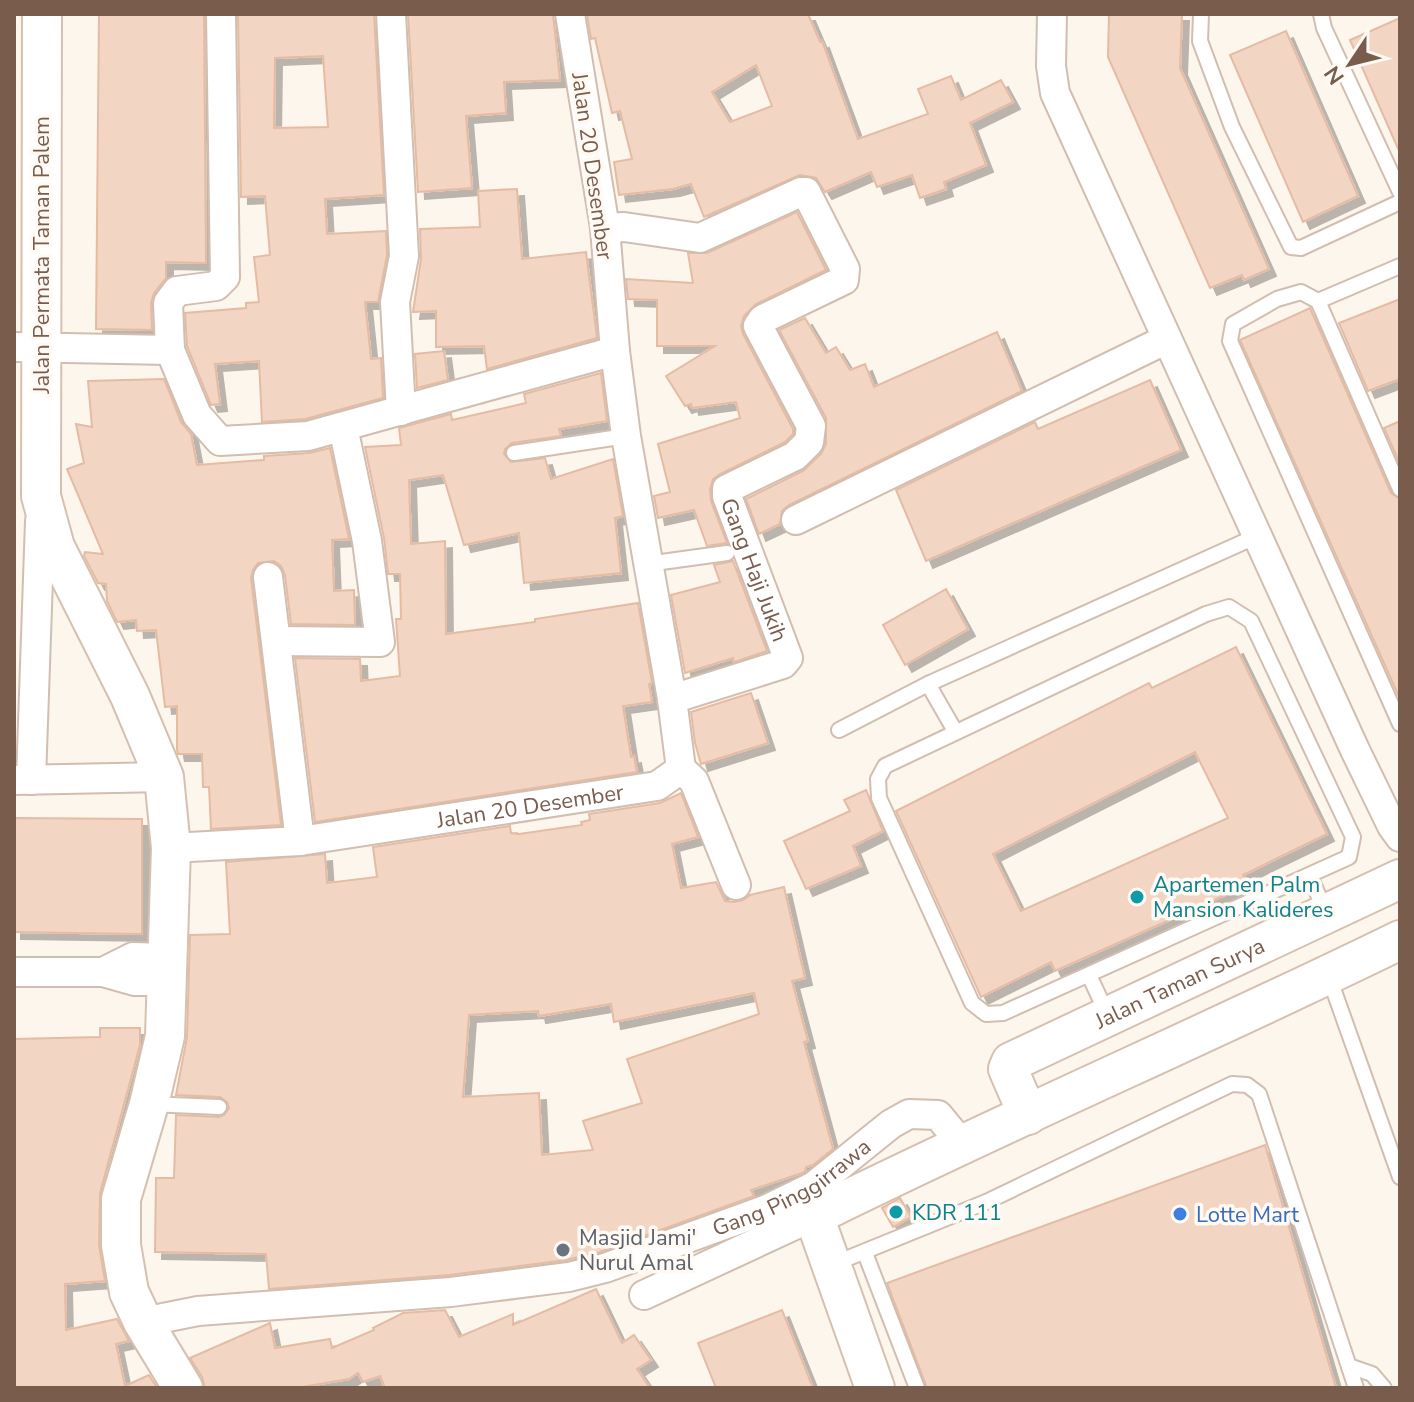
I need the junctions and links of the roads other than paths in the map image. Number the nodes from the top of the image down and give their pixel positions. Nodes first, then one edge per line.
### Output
1 (42, 14) edge
2 (221, 14) edge
3 (391, 14) edge
4 (570, 14) edge
5 (1052, 14) edge
6 (1201, 14) edge
7 (1321, 14) edge
8 (1400, 192) edge
9 (1400, 202) edge
10 (605, 228) junction
11 (1400, 266) edge
12 (1318, 301) junction
13 (1167, 339) junction
14 (27, 347) edge
15 (170, 350) junction
16 (615, 351) junction
17 (401, 411) junction
18 (343, 427) junction
19 (626, 436) junction
20 (514, 453) dead end
21 (1400, 489) edge
22 (41, 496) junction
23 (796, 520) dead end
24 (1257, 536) junction
25 (727, 553) dead end
26 (647, 564) junction
27 (268, 577) dead end
28 (276, 641) junction
29 (928, 684) junction
30 (672, 699) junction
31 (1396, 704) edge
32 (1400, 724) edge
33 (839, 730) dead end
34 (955, 731) junction
35 (681, 769) junction
36 (164, 777) junction
37 (22, 780) edge
38 (1400, 837) edge
39 (300, 841) junction
40 (171, 848) junction
41 (1310, 876) junction
42 (1400, 879) edge
43 (736, 885) dead end
44 (1327, 915) junction
45 (1400, 940) edge
46 (167, 969) junction
47 (14, 972) edge
48 (1089, 975) junction
49 (1329, 975) junction
50 (1108, 1017) junction
51 (149, 1104) junction
52 (219, 1107) dead end
53 (1028, 1115) junction
54 (961, 1143) junction
55 (1400, 1177) edge
56 (814, 1216) junction
57 (848, 1259) junction
58 (644, 1295) dead end
59 (143, 1322) junction
60 (1349, 1366) junction
61 (183, 1388) edge
62 (875, 1388) edge
63 (917, 1388) edge
64 (1356, 1388) edge
65 (1384, 1388) edge

1 - 14 street, Jalan Permata Taman Palem
2 - 15 street
3 - 17 street
4 - 10 street, Jalan 20 Desember
5 - 13 street
6 - 9 lane
7 - 8 lane
10 - 16 street, Jalan 20 Desember
10 - 30 street, Gang Haji Jukih
11 - 12 lane
12 - 21 lane
12 - 31 lane
13 - 23 street
13 - 24 street
14 - 15 street
14 - 22 street, Jalan Permata Taman Palem
15 - 18 street
16 - 17 street
16 - 19 street, Jalan 20 Desember
17 - 18 street
18 - 28 street
19 - 20 lane
19 - 26 street, Jalan 20 Desember
22 - 36 street, Jalan Permata Taman Palem
22 - 37 street
24 - 29 lane
24 - 38 street
25 - 26 lane
26 - 30 street, Jalan 20 Desember
27 - 28 street
28 - 39 street
29 - 33 lane
29 - 34 lane
30 - 35 street, Jalan 20 Desember
31 - 32 lane
34 - 41 lane
34 - 48 lane
35 - 39 street, Jalan 20 Desember
35 - 43 street
36 - 37 street
36 - 40 street, Jalan Permata Taman Palem
39 - 40 street, Jalan 20 Desember
40 - 46 street
41 - 44 lane
41 - 48 lane
42 - 44 street, Jalan Taman Surya
44 - 50 street, Jalan Taman Surya
45 - 49 street
46 - 47 street
46 - 51 street
48 - 50 lane
49 - 53 street
49 - 55 lane
50 - 53 street, Jalan Taman Surya
51 - 52 lane
51 - 59 street
53 - 54 street
54 - 56 street
54 - 59 street, Gang Pinggirrawa
56 - 57 street
56 - 58 street
57 - 60 lane
57 - 62 street
57 - 63 lane
59 - 61 street
60 - 64 lane
60 - 65 lane

